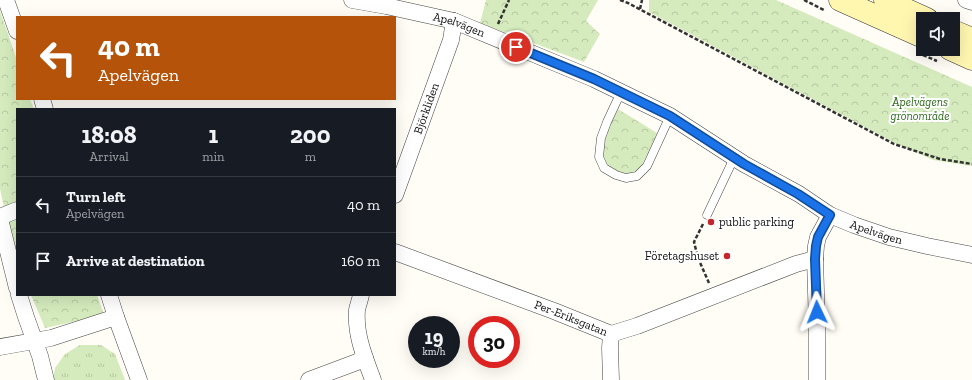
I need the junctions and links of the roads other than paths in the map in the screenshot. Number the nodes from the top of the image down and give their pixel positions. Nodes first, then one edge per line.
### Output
1 (6, 0) edge
2 (352, 0) edge
3 (840, 0) edge
4 (885, 0) edge
5 (966, 0) edge
6 (972, 2) edge
7 (916, 14) edge
8 (454, 21) junction
9 (16, 28) edge
10 (916, 34) edge
11 (960, 34) edge
12 (972, 39) edge
13 (960, 54) edge
14 (972, 59) edge
15 (621, 92) junction
16 (670, 116) junction
17 (734, 158) junction
18 (396, 192) edge
19 (16, 210) edge
20 (708, 215) road end
21 (830, 215) junction
22 (0, 218) edge
23 (396, 252) edge
24 (972, 255) edge
25 (815, 259) junction
26 (16, 284) edge
27 (19, 296) edge
28 (109, 296) edge
29 (361, 296) edge
30 (116, 317) junction
31 (611, 334) junction
32 (35, 341) junction
33 (0, 347) edge
34 (365, 358) junction
35 (46, 380) edge
36 (139, 380) edge
37 (309, 380) edge
38 (373, 380) edge
39 (611, 380) edge
40 (817, 380) edge

1 - 9 street
2 - 8 street, Apelvägen
3 - 10 main road
4 - 7 main road
5 - 6 street
8 - 15 street, Apelvägen
8 - 18 street, Björkliden
11 - 12 main road
13 - 14 main road
15 - 16 street, Apelvägen
15 - 16 lane
16 - 17 street, Apelvägen
17 - 20 lane
17 - 21 street, Apelvägen
19 - 22 street
21 - 24 street, Apelvägen
21 - 25 street
22 - 26 street
23 - 31 street, Per-Eriksgatan
25 - 31 street, Per-Eriksgatan
25 - 40 street
27 - 32 street
28 - 30 street
29 - 34 street
30 - 32 street
30 - 36 street
31 - 39 street
32 - 33 street
32 - 35 street
34 - 37 street
34 - 38 street

